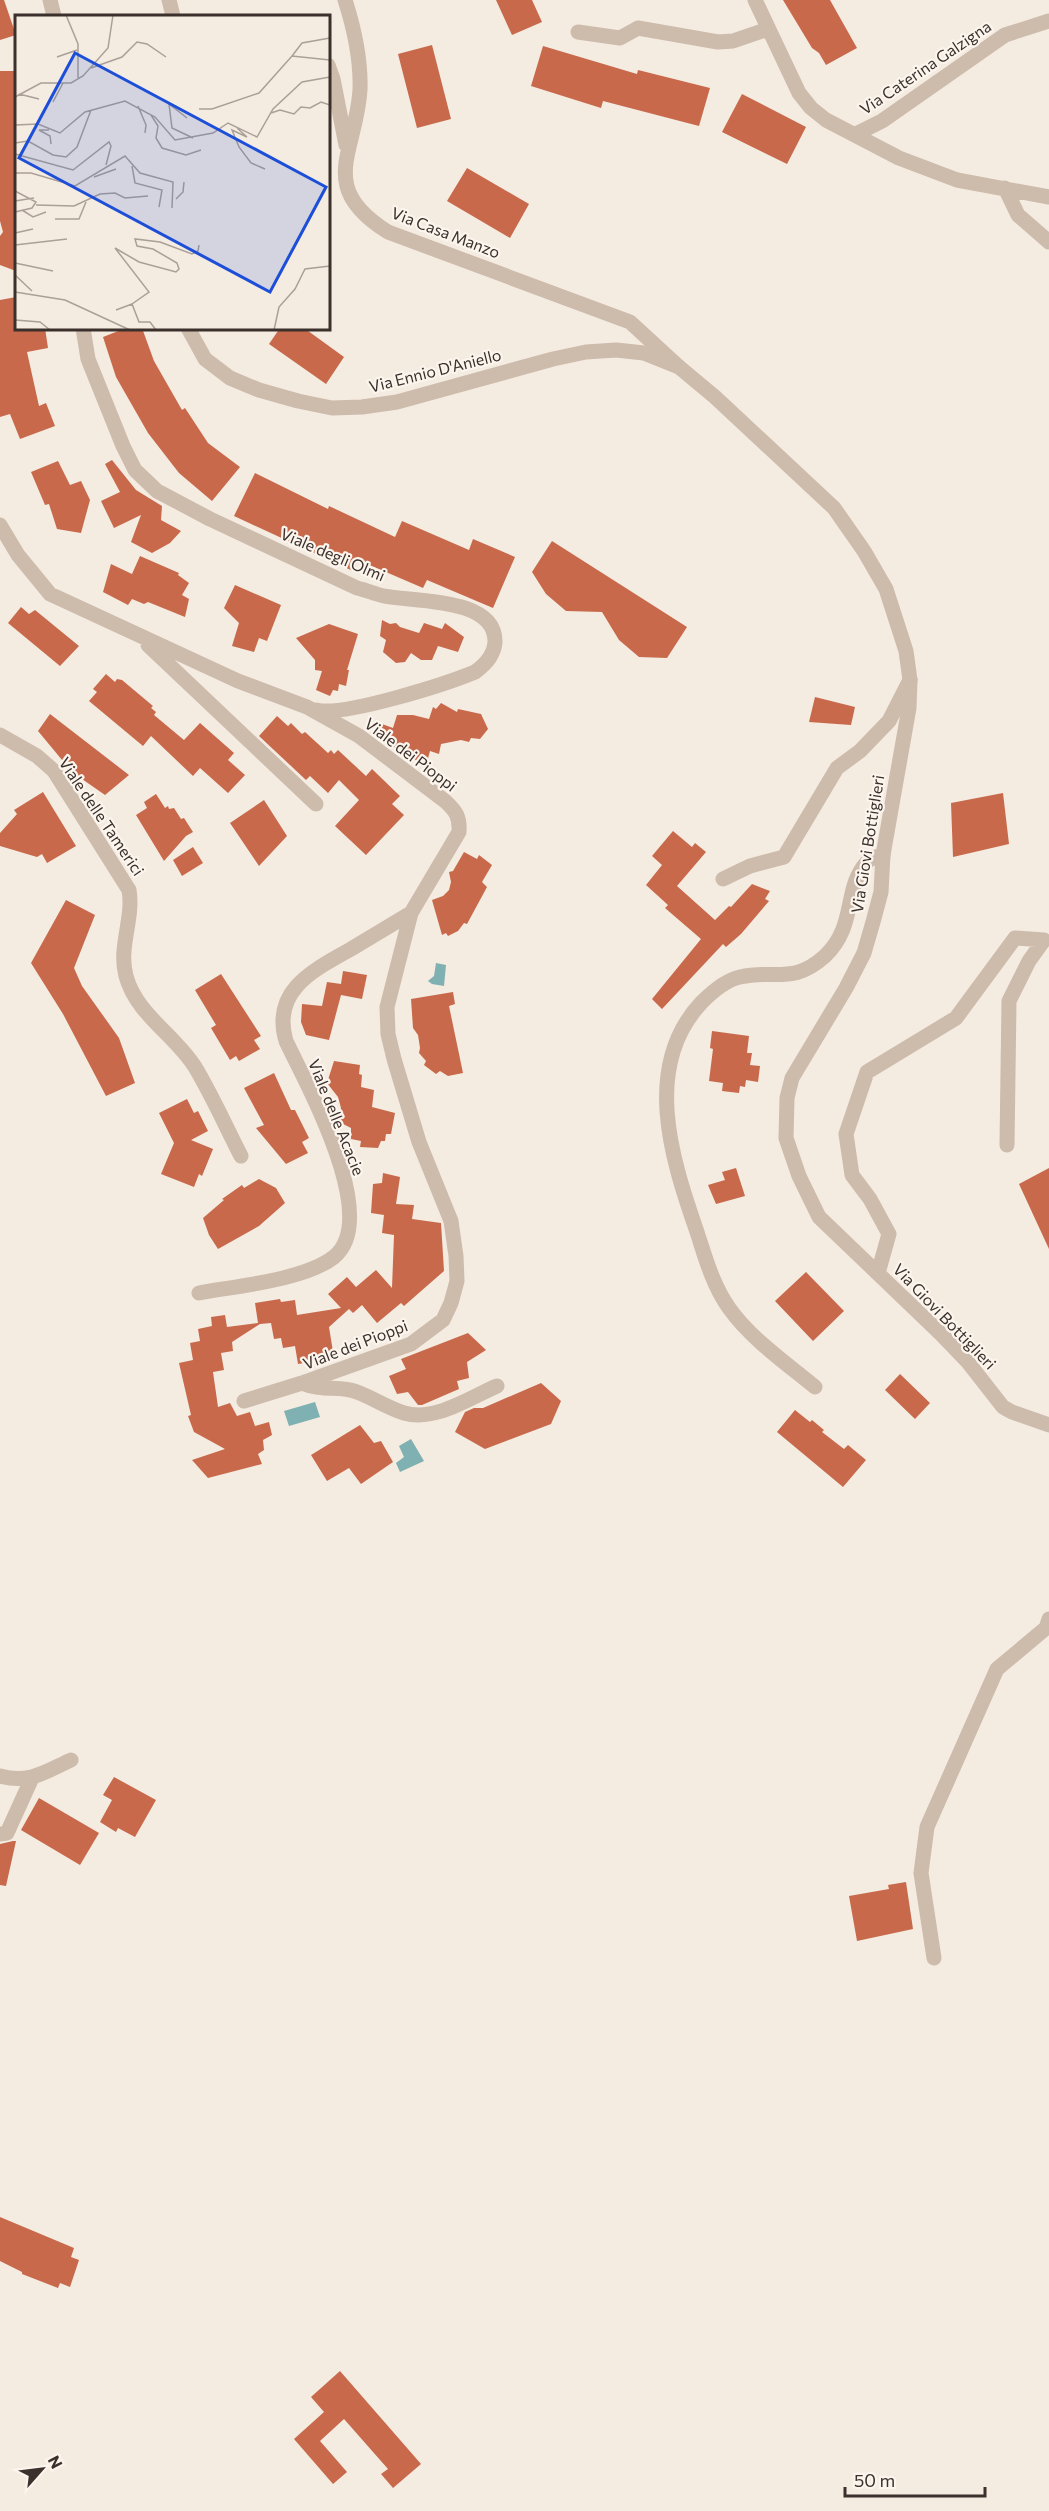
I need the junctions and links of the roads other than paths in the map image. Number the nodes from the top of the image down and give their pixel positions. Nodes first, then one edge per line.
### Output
1 (50, 0) edge
2 (169, 0) edge
3 (345, 0) edge
4 (755, 0) edge
5 (54, 15) edge
6 (173, 15) edge
7 (1049, 21) edge
8 (768, 29) junction
9 (578, 32) dead end
10 (330, 71) edge
11 (856, 134) junction
12 (347, 150) junction
13 (1005, 188) junction
14 (1049, 197) edge
15 (1049, 242) edge
16 (83, 330) edge
17 (189, 330) edge
18 (679, 367) junction
19 (0, 525) edge
20 (140, 636) junction
21 (910, 680) junction
22 (307, 707) junction
23 (0, 735) edge
24 (316, 804) dead end
25 (883, 855) junction
26 (723, 879) dead end
27 (411, 913) junction
28 (1007, 1145) dead end
29 (242, 1156) dead end
30 (878, 1273) junction
31 (199, 1293) dead end
32 (302, 1383) junction
33 (496, 1386) dead end
34 (815, 1387) dead end
35 (244, 1401) dead end
36 (1049, 1425) edge
37 (1049, 1619) edge
38 (71, 1760) dead end
39 (0, 1776) edge
40 (32, 1778) junction
41 (0, 1834) edge
42 (934, 1958) dead end

1 - 5 street
2 - 6 street
3 - 12 street, Via Casa Manzo
4 - 8 street
7 - 11 street, Via Caterina Galzigna
8 - 9 street
8 - 11 street
10 - 12 street
11 - 13 street
12 - 18 street, Via Casa Manzo
13 - 14 street
13 - 15 street
16 - 22 street, Viale degli Olmi
17 - 18 street, Via Ennio D'Aniello
18 - 21 street, Via Giovi Bottiglieri
19 - 20 street, Viale dei Pioppi
20 - 22 street, Viale dei Pioppi
20 - 24 street
21 - 25 street, Via Giovi Bottiglieri
21 - 26 street
22 - 27 street, Viale dei Pioppi
23 - 29 street, Viale delle Tamerici
25 - 30 street, Via Giovi Bottiglieri
25 - 34 street
27 - 31 street, Viale delle Acacie
27 - 32 street, Viale dei Pioppi
28 - 30 street
30 - 36 street, Via Giovi Bottiglieri
32 - 33 street, Viale dei Pioppi
32 - 35 street, Viale dei Pioppi
37 - 42 street
38 - 40 street
39 - 40 street
40 - 41 street

